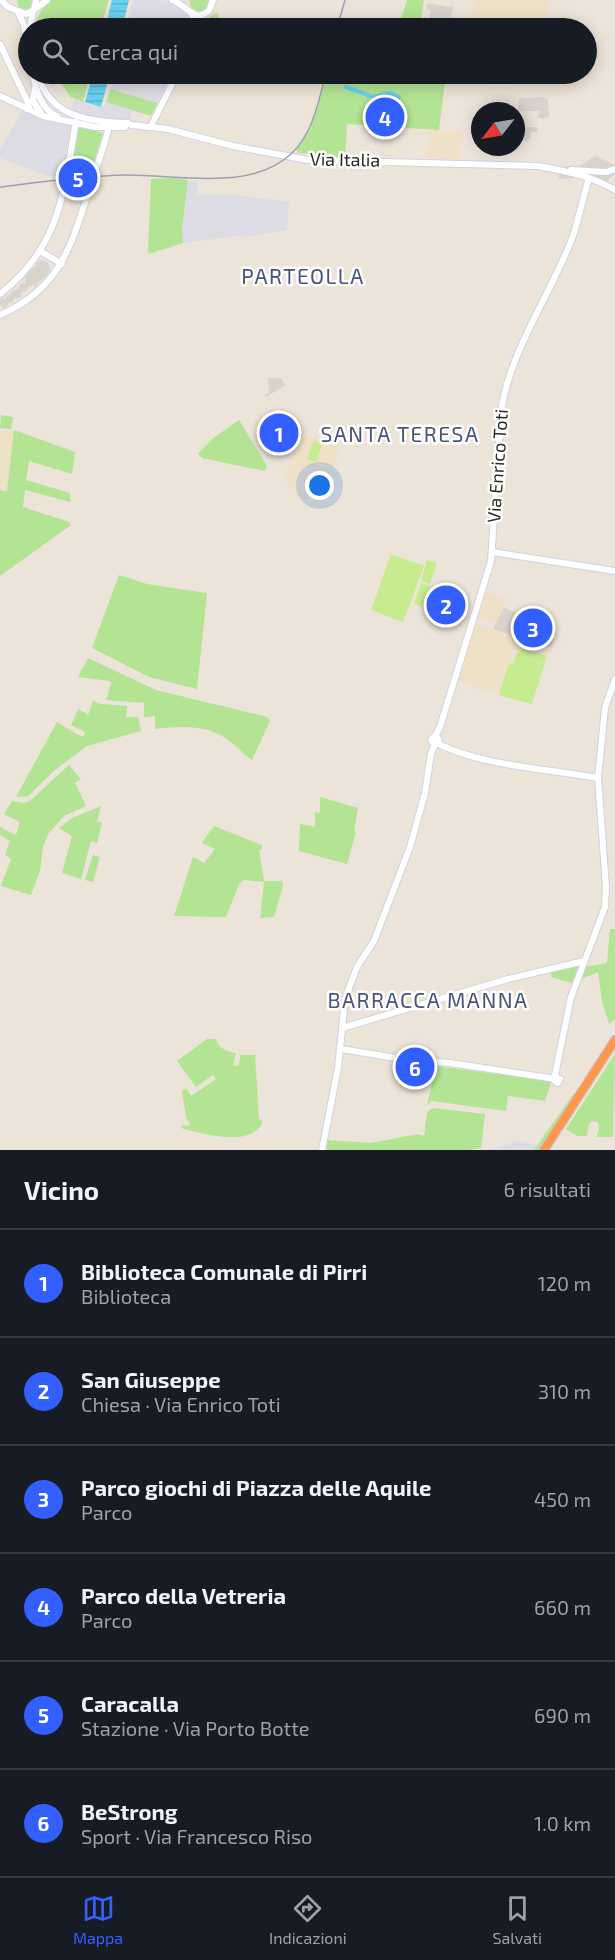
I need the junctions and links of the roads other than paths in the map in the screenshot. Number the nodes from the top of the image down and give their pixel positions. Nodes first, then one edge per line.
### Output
1 (1, 0) edge
2 (14, 0) edge
3 (36, 0) edge
4 (47, 0) edge
5 (174, 0) edge
6 (187, 0) edge
7 (212, 1) edge
8 (34, 10) junction
9 (18, 11) junction
10 (190, 12) junction
11 (203, 15) junction
12 (21, 18) edge
13 (32, 18) edge
14 (194, 18) edge
15 (202, 18) edge
16 (0, 44) edge
17 (35, 84) edge
18 (42, 84) edge
19 (172, 84) edge
20 (35, 87) junction
21 (0, 96) edge
22 (27, 105) junction
23 (76, 122) junction
24 (110, 125) junction
25 (151, 126) junction
26 (615, 169) edge
27 (562, 170) junction
28 (606, 172) junction
29 (589, 178) junction
30 (603, 183) junction
31 (615, 190) edge
32 (40, 251) junction
33 (62, 264) junction
34 (0, 294) edge
35 (0, 315) edge
36 (492, 552) junction
37 (615, 571) edge
38 (615, 679) edge
39 (437, 739) junction
40 (598, 778) junction
41 (584, 961) junction
42 (342, 1028) junction
43 (615, 1040) edge
44 (615, 1048) edge
45 (341, 1049) junction
46 (556, 1135) junction
47 (322, 1150) edge
48 (544, 1150) edge
49 (549, 1150) edge

1 - 9 street
2 - 9 street
3 - 8 street
4 - 8 street
5 - 10 street
6 - 10 street
7 - 11 street
8 - 9 street
8 - 13 street
9 - 12 street
10 - 11 street
10 - 14 street
11 - 15 street
16 - 22 street
17 - 20 street
18 - 24 street, Via Italia
19 - 25 street
20 - 22 street
20 - 23 street
21 - 22 street
22 - 23 street
23 - 24 street, Via Italia
23 - 32 street
24 - 25 street, Via Italia
24 - 33 street
25 - 27 street, Via Italia
26 - 28 street
27 - 28 street
27 - 29 street
28 - 30 street
29 - 30 street
29 - 36 street, Via Enrico Toti
30 - 31 street
32 - 33 street
32 - 34 street
33 - 35 street
36 - 37 street
36 - 39 street, Via Enrico Toti
38 - 40 street
39 - 40 street
39 - 42 street, Via Enrico Toti
40 - 41 street
41 - 42 street
41 - 45 street
42 - 45 street, Via Enrico Toti
43 - 46 highway
44 - 46 highway
45 - 47 street, Via Enrico Toti
46 - 48 highway
46 - 49 highway

